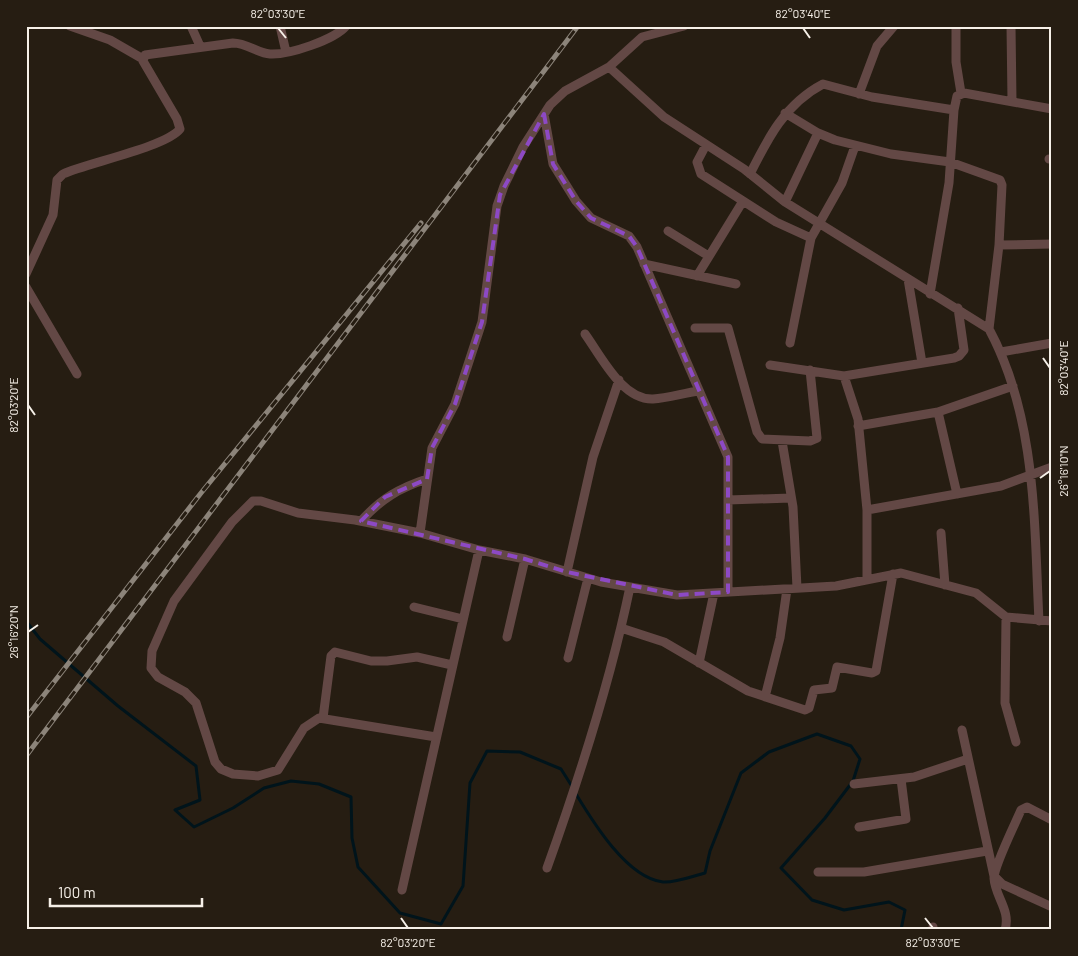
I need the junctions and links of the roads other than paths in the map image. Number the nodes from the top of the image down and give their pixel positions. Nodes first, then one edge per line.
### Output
1 (70, 26) edge
2 (191, 26) edge
3 (280, 26) edge
4 (346, 26) edge
5 (684, 26) edge
6 (894, 26) edge
7 (956, 26) edge
8 (1011, 26) edge
9 (200, 46) junction
10 (286, 52) junction
11 (143, 59) junction
12 (608, 67) junction
13 (961, 93) junction
14 (859, 94) junction
15 (1012, 100) junction
16 (1052, 109) edge
17 (954, 110) junction
18 (785, 113) junction
19 (544, 114) junction
20 (818, 133) junction
21 (706, 145) junction
22 (855, 146) junction
23 (950, 162) junction
24 (750, 174) junction
25 (743, 201) junction
26 (785, 202) junction
27 (819, 224) junction
28 (668, 231) dead end
29 (811, 238) junction
30 (1052, 244) edge
31 (998, 245) junction
32 (707, 255) junction
33 (644, 264) junction
34 (26, 274) edge
35 (697, 276) junction
36 (908, 279) junction
37 (736, 284) dead end
38 (26, 287) edge
39 (930, 294) junction
40 (958, 308) junction
41 (695, 328) dead end
42 (989, 329) junction
43 (585, 334) dead end
44 (790, 343) dead end
45 (1052, 343) edge
46 (1001, 352) junction
47 (922, 363) junction
48 (770, 365) dead end
49 (810, 370) junction
50 (77, 374) dead end
51 (844, 376) junction
52 (619, 380) junction
53 (1013, 386) junction
54 (699, 391) junction
55 (938, 412) junction
56 (858, 426) junction
57 (782, 441) junction
58 (1052, 467) edge
59 (1032, 475) junction
60 (427, 479) junction
61 (957, 494) junction
62 (792, 498) junction
63 (728, 500) junction
64 (866, 510) junction
65 (361, 521) junction
66 (420, 533) junction
67 (941, 533) dead end
68 (478, 550) junction
69 (525, 559) junction
70 (567, 572) junction
71 (893, 574) junction
72 (588, 578) junction
73 (867, 580) junction
74 (945, 585) junction
75 (630, 587) junction
76 (792, 588) junction
77 (728, 592) junction
78 (714, 593) junction
79 (414, 607) dead end
80 (1006, 617) junction
81 (463, 619) junction
82 (1039, 621) junction
83 (1052, 621) edge
84 (621, 628) junction
85 (507, 637) dead end
86 (568, 658) dead end
87 (699, 663) junction
88 (452, 665) junction
89 (765, 697) junction
90 (323, 718) junction
91 (962, 730) dead end
92 (436, 737) junction
93 (1016, 742) dead end
94 (968, 759) junction
95 (901, 779) junction
96 (854, 784) dead end
97 (1052, 820) edge
98 (859, 827) dead end
99 (987, 851) junction
100 (547, 868) dead end
101 (818, 872) dead end
102 (994, 876) junction
103 (402, 890) dead end
104 (1052, 907) edge
105 (1005, 930) edge

1 - 11 street
2 - 9 street
3 - 10 street
4 - 10 street
5 - 12 street
6 - 14 street
7 - 13 street
8 - 15 street
9 - 10 street
9 - 11 street
11 - 34 street
12 - 19 street
12 - 21 street
13 - 15 street
13 - 17 street
14 - 17 street
14 - 18 street
15 - 16 street
17 - 23 street
18 - 20 street
18 - 24 street
19 - 33 street
19 - 60 street
20 - 22 street
20 - 26 street
21 - 24 street
21 - 25 street
22 - 23 street
22 - 27 street
23 - 31 street
23 - 39 street
24 - 26 street
25 - 29 street
25 - 32 street
26 - 27 street
27 - 29 street
27 - 36 street
28 - 32 street
29 - 44 street
30 - 31 street
31 - 42 street
32 - 35 street
33 - 35 street
33 - 54 street
35 - 37 street
36 - 39 street
36 - 47 street
38 - 50 street
39 - 40 street
40 - 42 street
40 - 47 street
41 - 57 street
42 - 46 street
43 - 52 street
45 - 46 street
46 - 53 street
47 - 51 street
48 - 49 street
49 - 51 street
49 - 57 street
51 - 56 street
52 - 54 street
52 - 70 street
53 - 55 street
53 - 59 street
54 - 63 street
55 - 56 street
55 - 61 street
56 - 64 street
57 - 62 street
58 - 59 street
59 - 61 street
59 - 82 street
60 - 65 street
60 - 66 street
61 - 64 street
62 - 63 street
62 - 76 street
63 - 77 street
64 - 73 street
65 - 66 street
65 - 90 street
66 - 68 street
67 - 74 street
68 - 69 street
68 - 81 street
69 - 70 street
69 - 85 street
70 - 72 street
71 - 73 street
71 - 74 street
71 - 89 street
72 - 75 street
72 - 86 street
73 - 76 street
74 - 80 street
75 - 78 street
75 - 84 street
76 - 77 street
76 - 89 street
77 - 78 street
78 - 87 street
79 - 81 street
80 - 82 street
80 - 93 street
81 - 88 street
82 - 83 street
84 - 87 street
84 - 100 street
87 - 89 street
88 - 90 street
88 - 92 street
90 - 92 street
91 - 94 street
92 - 103 street
94 - 95 street
94 - 99 street
95 - 96 street
95 - 98 street
97 - 102 street
99 - 101 street
99 - 102 street
102 - 104 street
102 - 105 street

